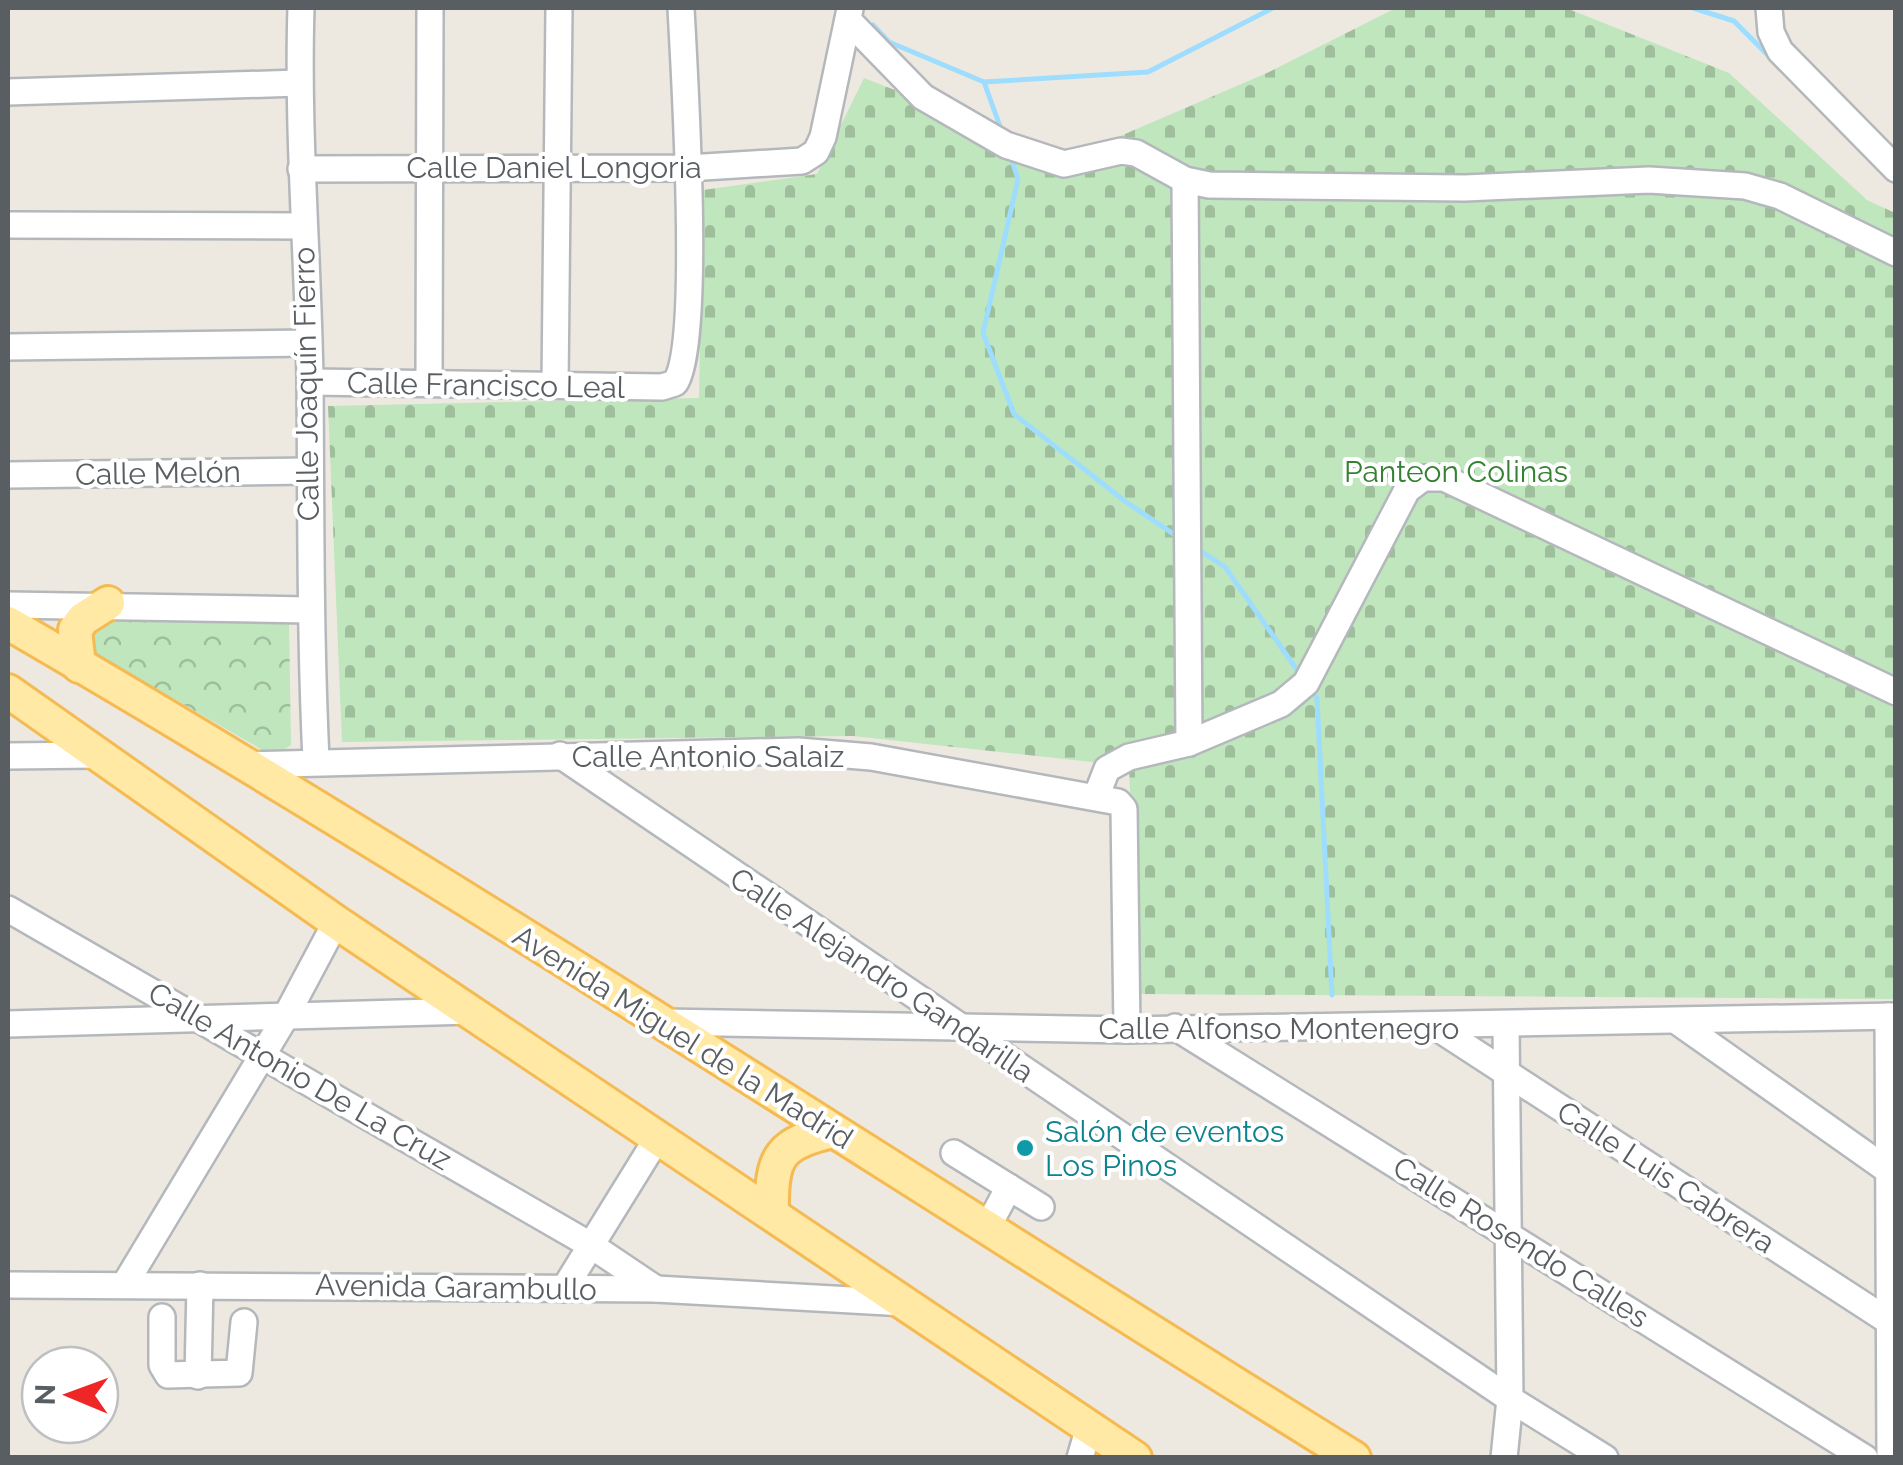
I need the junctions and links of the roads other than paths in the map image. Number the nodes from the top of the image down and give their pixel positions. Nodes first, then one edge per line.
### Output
1 (301, 8) edge
2 (430, 8) edge
3 (559, 8) edge
4 (681, 8) edge
5 (1769, 8) edge
6 (849, 14) edge
7 (299, 82) junction
8 (8, 92) edge
9 (427, 166) junction
10 (557, 167) junction
11 (688, 168) junction
12 (1895, 168) edge
13 (301, 169) junction
14 (1185, 180) junction
15 (8, 225) edge
16 (303, 226) junction
17 (1896, 253) edge
18 (308, 343) junction
19 (8, 347) edge
20 (310, 382) junction
21 (429, 383) junction
22 (555, 385) junction
23 (309, 471) junction
24 (8, 475) edge
25 (108, 603) junction
26 (8, 605) edge
27 (309, 610) junction
28 (8, 623) edge
29 (79, 666) junction
30 (8, 691) edge
31 (1896, 692) edge
32 (1189, 743) junction
33 (96, 754) junction
34 (560, 755) junction
35 (8, 756) edge
36 (316, 760) junction
37 (243, 766) junction
38 (1096, 797) junction
39 (8, 909) edge
40 (336, 922) junction
41 (471, 1011) junction
42 (286, 1016) junction
43 (1892, 1016) edge
44 (199, 1017) junction
45 (663, 1022) junction
46 (1678, 1022) junction
47 (8, 1024) edge
48 (1436, 1026) junction
49 (1506, 1026) junction
50 (1175, 1028) junction
51 (960, 1029) junction
52 (1127, 1030) junction
53 (263, 1053) junction
54 (1507, 1073) junction
55 (833, 1131) junction
56 (658, 1138) junction
57 (954, 1153) dead end
58 (1894, 1175) edge
59 (1010, 1187) junction
60 (1041, 1207) dead end
61 (772, 1210) junction
62 (986, 1230) junction
63 (1509, 1235) junction
64 (592, 1246) junction
65 (125, 1284) junction
66 (200, 1284) junction
67 (8, 1285) edge
68 (564, 1288) junction
69 (656, 1290) junction
70 (905, 1303) junction
71 (162, 1316) dead end
72 (244, 1322) dead end
73 (1893, 1325) edge
74 (198, 1376) junction
75 (1510, 1399) junction
76 (1084, 1442) edge
77 (1135, 1458) edge
78 (1354, 1458) edge
79 (1504, 1458) edge
80 (1605, 1458) edge
81 (1865, 1458) edge
82 (1890, 1458) edge

1 - 7 street, Calle Joaquín Fierro
2 - 9 street
3 - 10 street
4 - 11 street
5 - 12 street
6 - 11 street, Calle Daniel Longoria
6 - 14 street
7 - 8 street
7 - 13 street, Calle Joaquín Fierro
9 - 10 street, Calle Daniel Longoria
9 - 13 street, Calle Daniel Longoria
9 - 21 street
10 - 11 street, Calle Daniel Longoria
10 - 22 street
11 - 22 street, Calle Francisco Leal
13 - 16 street, Calle Joaquín Fierro
14 - 17 street
14 - 32 street
15 - 16 street
16 - 18 street, Calle Joaquín Fierro
18 - 19 street, Calle Francisco Leal
18 - 20 street, Calle Joaquín Fierro
20 - 21 street, Calle Francisco Leal
20 - 23 street, Calle Joaquín Fierro
21 - 22 street, Calle Francisco Leal
23 - 24 street, Calle Melón
23 - 27 street, Calle Joaquín Fierro
25 - 26 street
25 - 27 street
25 - 29 main road
27 - 36 street, Calle Joaquín Fierro
28 - 29 main road, Avenida Miguel de la Madrid
29 - 37 main road, Avenida Miguel de la Madrid
30 - 33 main road
31 - 32 street
32 - 38 street
33 - 35 street
33 - 40 main road
34 - 36 street, Calle Antonio Salaiz
34 - 38 street, Calle Antonio Salaiz
34 - 51 street, Calle Alejandro Gandarilla
36 - 37 street, Calle Antonio Salaiz
37 - 45 main road, Avenida Miguel de la Madrid
38 - 52 street
39 - 44 street, Calle Antonio De La Cruz
40 - 41 main road
40 - 42 street
41 - 42 street
41 - 56 main road
42 - 44 street
42 - 53 street
43 - 46 street, Calle Alfonso Montenegro
43 - 58 street
44 - 47 street
44 - 53 street, Calle Antonio De La Cruz
45 - 51 street, Calle Alfonso Montenegro
45 - 55 main road, Avenida Miguel de la Madrid
46 - 49 street, Calle Alfonso Montenegro
46 - 58 street
48 - 49 street, Calle Alfonso Montenegro
48 - 50 street, Calle Alfonso Montenegro
48 - 54 street, Calle Luis Cabrera
49 - 54 street
50 - 52 street, Calle Alfonso Montenegro
50 - 63 street, Calle Rosendo Calles
51 - 52 street, Calle Alfonso Montenegro
51 - 75 street, Calle Alejandro Gandarilla
53 - 64 street, Calle Antonio De La Cruz
53 - 65 street
54 - 63 street
54 - 73 street, Calle Luis Cabrera
55 - 61 main road
55 - 62 main road, Avenida Miguel de la Madrid
56 - 61 main road
56 - 64 street
57 - 59 street
58 - 73 street
59 - 60 street
59 - 62 street
61 - 70 main road
62 - 78 main road, Avenida Miguel de la Madrid
63 - 75 street
63 - 81 street, Calle Rosendo Calles
64 - 68 street
64 - 69 street, Calle Antonio De La Cruz
65 - 66 street, Avenida Garambullo
65 - 67 street, Avenida Garambullo
66 - 68 street, Avenida Garambullo
66 - 74 street
68 - 69 street, Avenida Garambullo
69 - 70 street, Avenida Garambullo
70 - 76 main road
71 - 74 street
72 - 74 street
73 - 82 street
75 - 79 street
75 - 80 street, Calle Alejandro Gandarilla
76 - 77 main road

